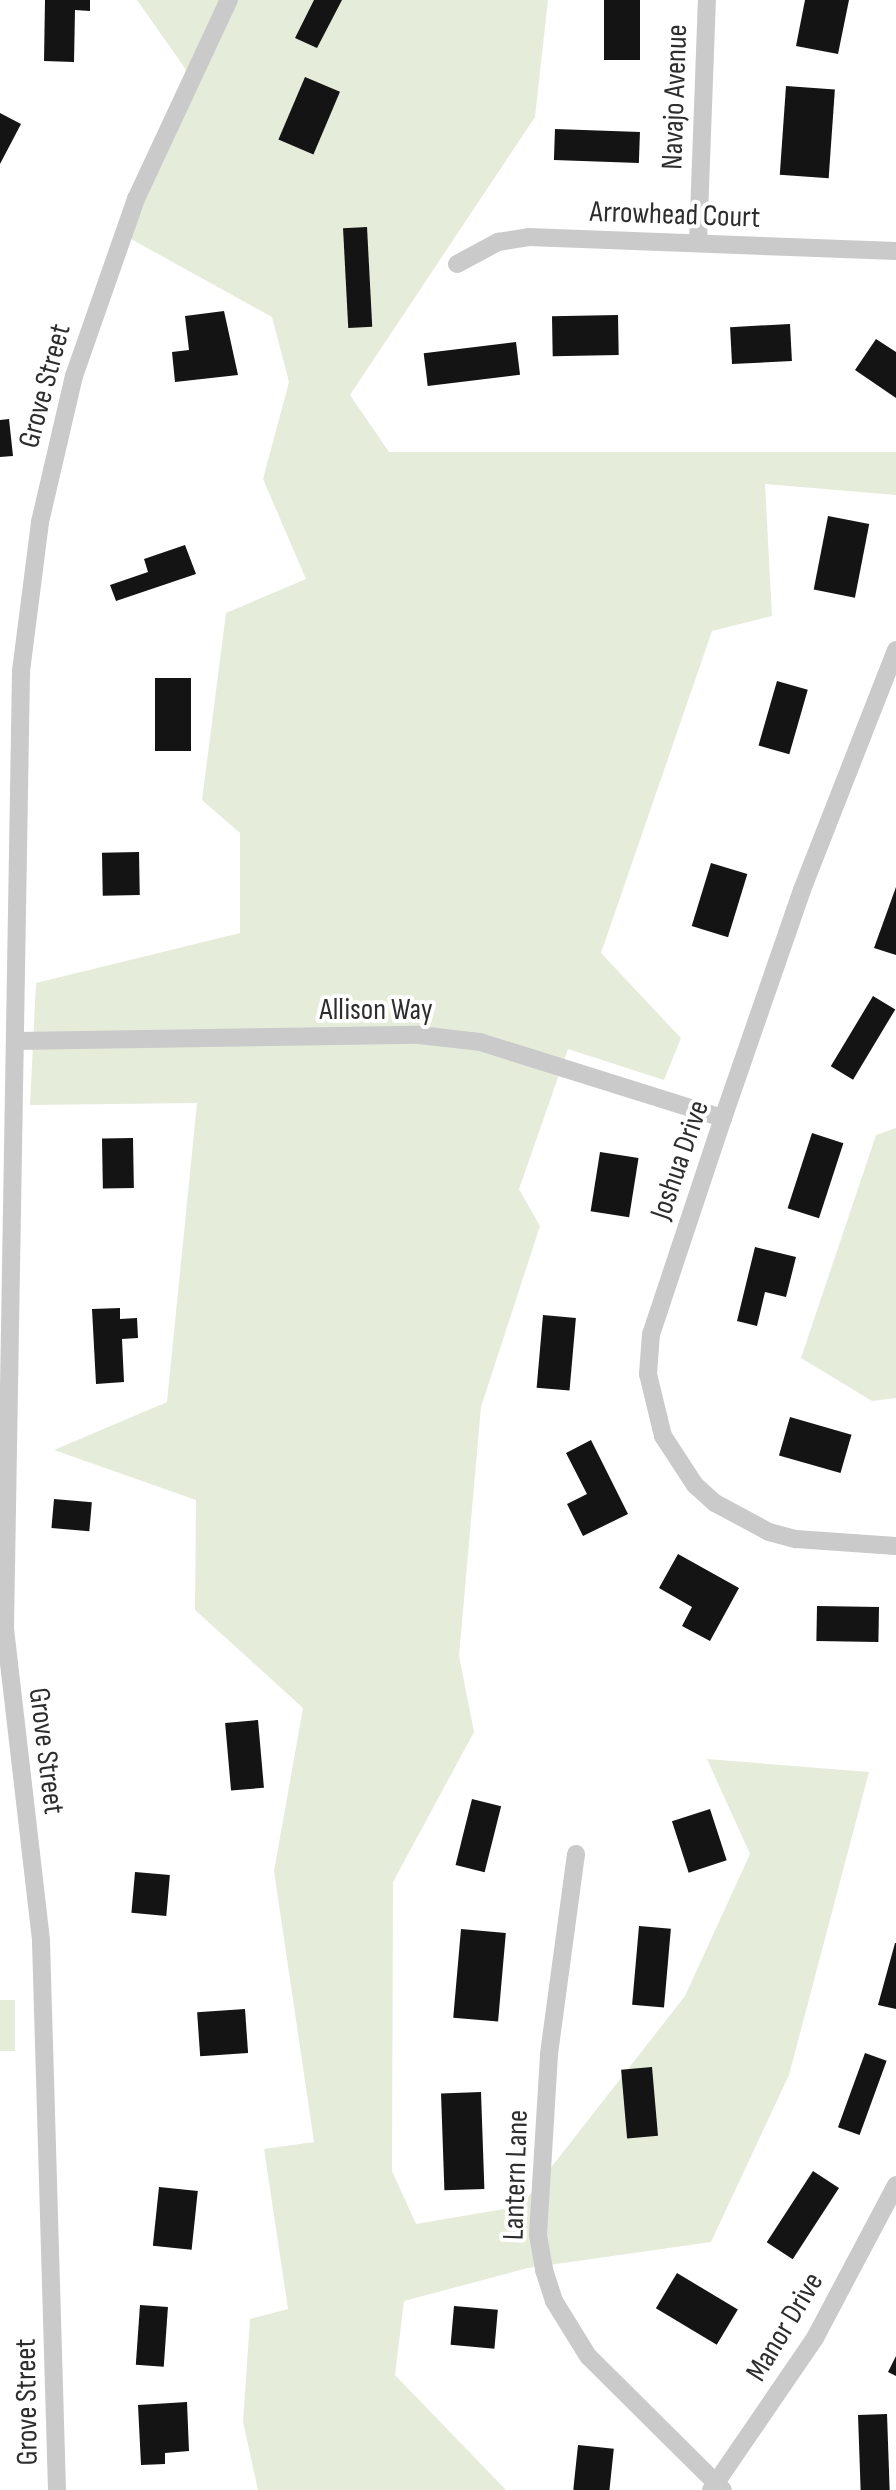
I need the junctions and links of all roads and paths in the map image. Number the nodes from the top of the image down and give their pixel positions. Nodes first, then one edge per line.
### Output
1 (229, 0) edge
2 (707, 0) edge
3 (698, 243) junction
4 (896, 251) edge
5 (457, 264) dead end
6 (896, 650) edge
7 (9, 749) edge
8 (16, 1041) junction
9 (723, 1118) junction
10 (896, 1546) edge
11 (576, 1854) dead end
12 (896, 2185) edge
13 (717, 2488) edge
14 (57, 2490) edge

1 - 7 street, Grove Street
2 - 3 street, Navajo Avenue
3 - 4 street, Arrowhead Court
3 - 5 street, Arrowhead Court
6 - 9 street, Joshua Drive
7 - 8 street, Grove Street
8 - 9 street, Allison Way
8 - 14 street, Grove Street
9 - 10 street, Joshua Drive
11 - 13 street, Lantern Lane
12 - 13 street, Manor Drive

